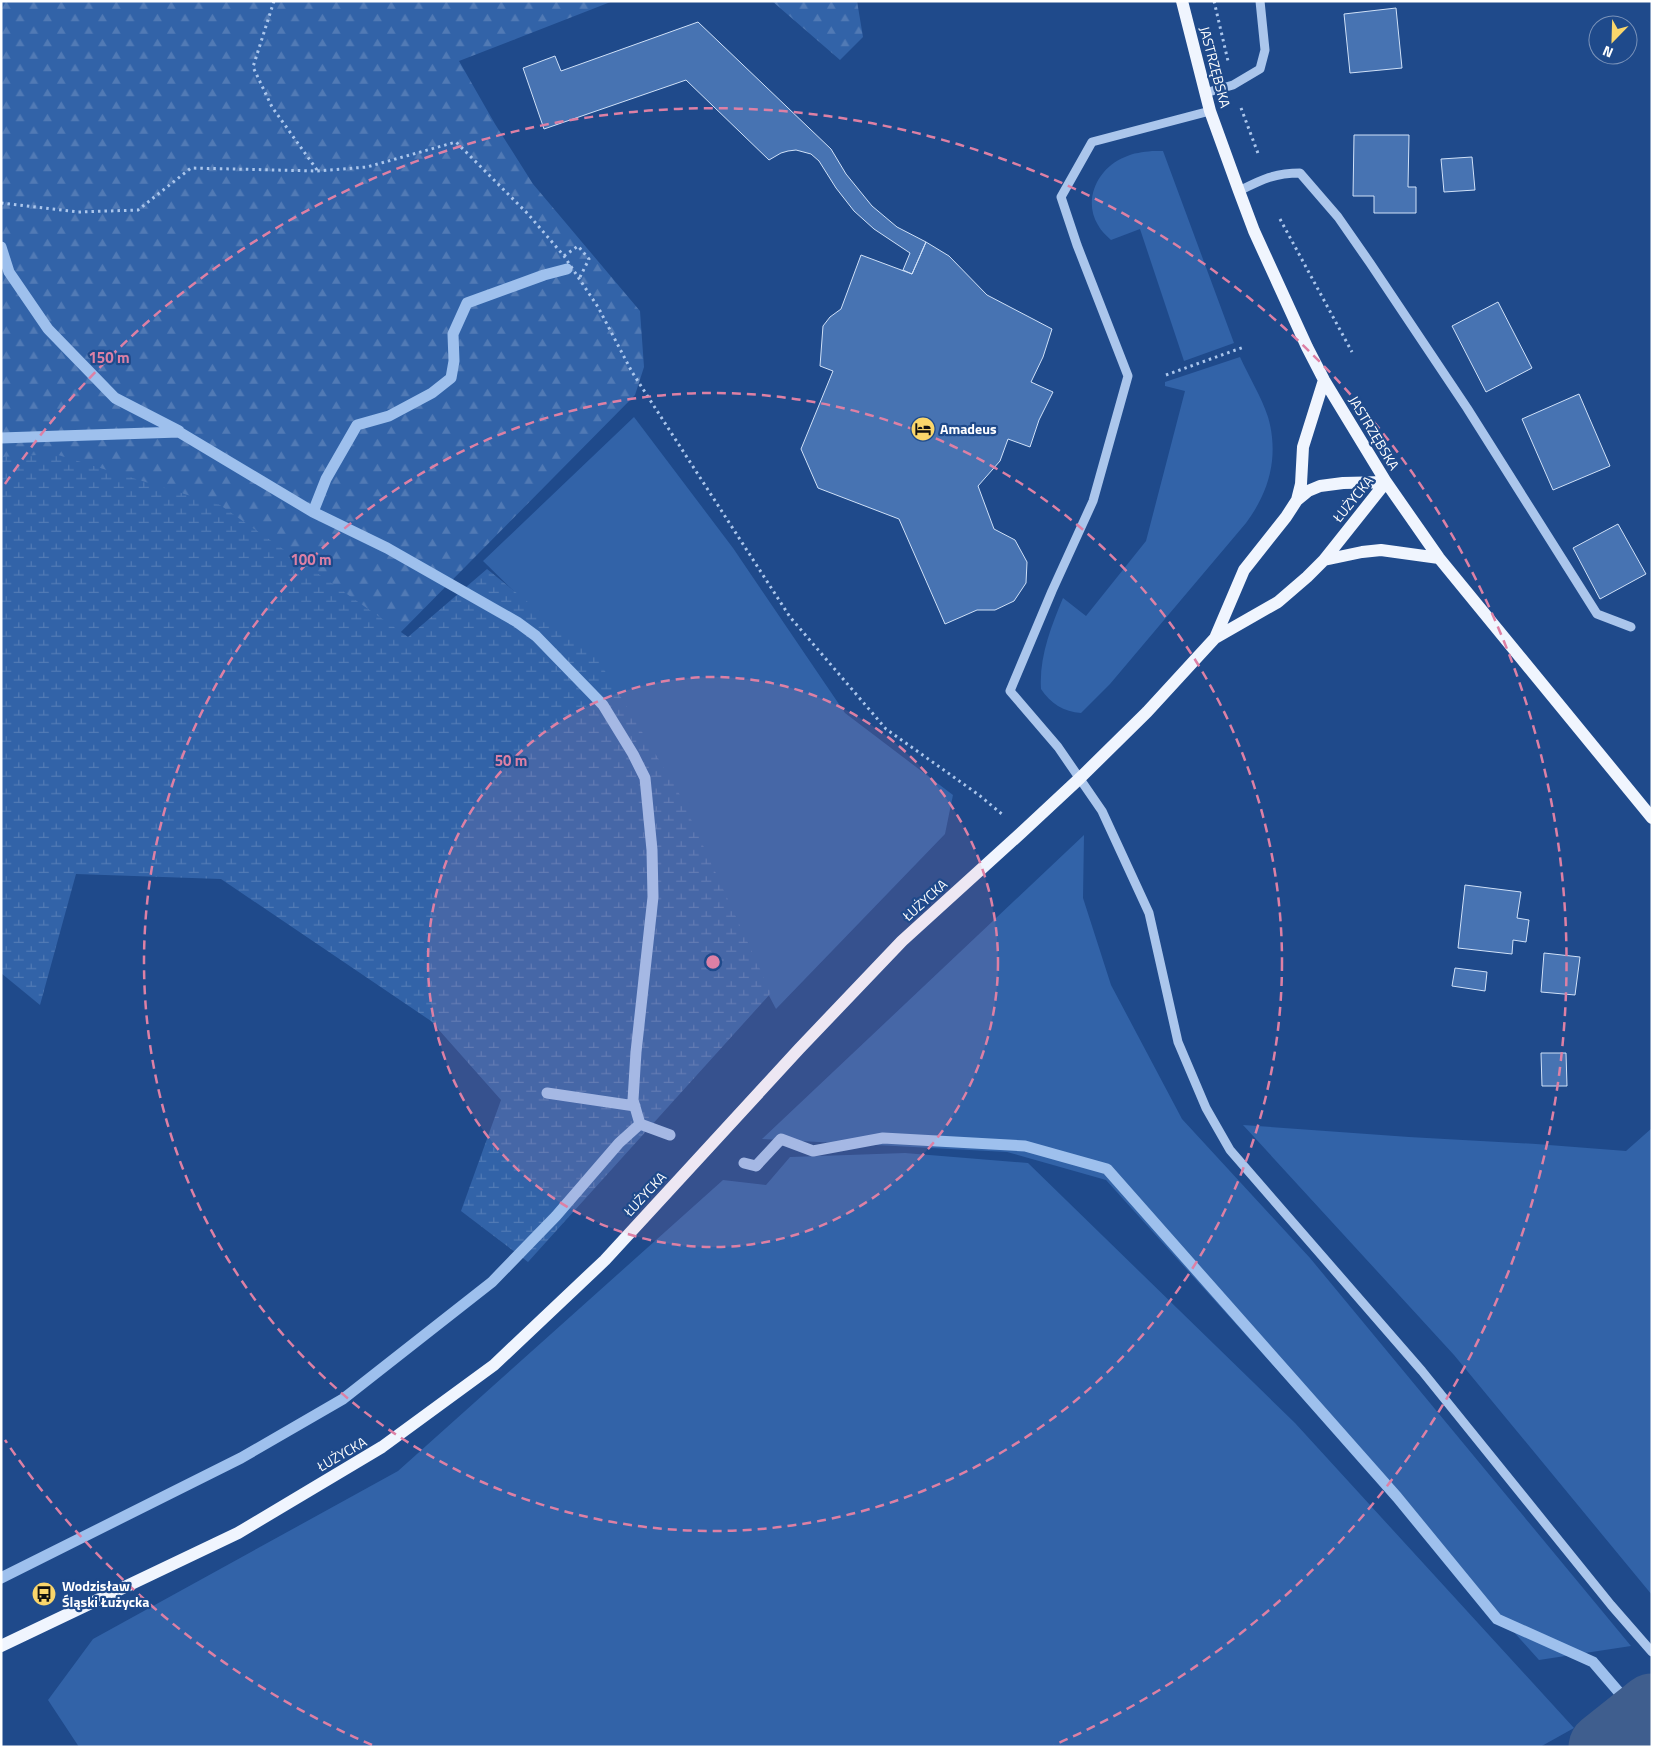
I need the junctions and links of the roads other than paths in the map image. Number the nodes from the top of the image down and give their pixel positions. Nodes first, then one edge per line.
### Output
1 (1182, 1) edge
2 (1260, 1) edge
3 (1205, 93) junction
4 (1210, 111) junction
5 (1239, 191) junction
6 (1324, 380) junction
7 (1386, 482) junction
8 (1297, 500) junction
9 (1438, 558) junction
10 (1324, 560) junction
11 (1631, 627) dead end
12 (1215, 638) junction
13 (1080, 778) junction
14 (1652, 818) edge
15 (1, 1646) edge
16 (1652, 1652) edge

1 - 3 main road, JASTRZĘBSKA
2 - 3 street
3 - 4 main road, JASTRZĘBSKA
4 - 5 main road, JASTRZĘBSKA
4 - 13 street
5 - 6 main road, JASTRZĘBSKA
5 - 11 street
6 - 7 main road, JASTRZĘBSKA
6 - 8 main road
7 - 8 main road, ŁUŻYCKA
7 - 9 main road, JASTRZĘBSKA
7 - 10 main road, ŁUŻYCKA
8 - 12 main road, ŁUŻYCKA
9 - 10 main road
9 - 14 main road, JASTRZĘBSKA
10 - 12 main road, ŁUŻYCKA
12 - 13 main road, ŁUŻYCKA
13 - 15 main road, ŁUŻYCKA
13 - 16 street

